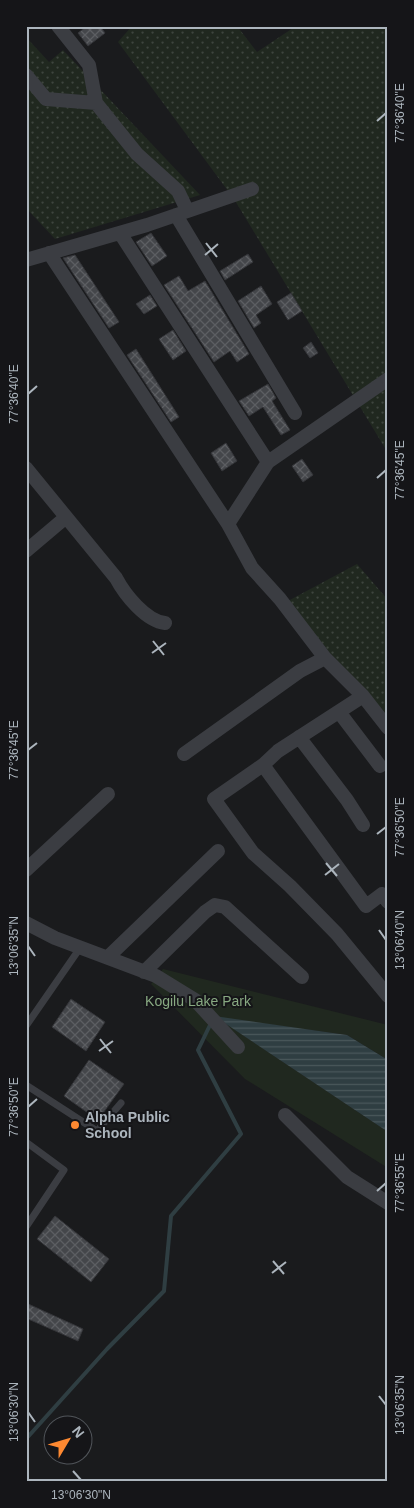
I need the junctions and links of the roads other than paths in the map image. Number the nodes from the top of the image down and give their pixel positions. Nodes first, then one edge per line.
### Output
1 (58, 26) edge
2 (26, 75) edge
3 (96, 103) junction
4 (252, 189) dead end
5 (181, 213) junction
6 (120, 233) junction
7 (49, 253) junction
8 (26, 260) edge
9 (388, 379) edge
10 (295, 412) dead end
11 (268, 462) junction
12 (26, 468) edge
13 (65, 518) junction
14 (228, 524) junction
15 (26, 551) edge
16 (165, 623) dead end
17 (325, 658) junction
18 (363, 696) junction
19 (339, 712) junction
20 (388, 728) edge
21 (299, 737) junction
22 (184, 754) dead end
23 (263, 765) junction
24 (380, 766) dead end
25 (108, 794) dead end
26 (363, 825) dead end
27 (218, 851) dead end
28 (26, 870) edge
29 (388, 902) edge
30 (28, 928) edge
31 (80, 948) junction
32 (108, 958) junction
33 (144, 972) junction
34 (302, 977) dead end
35 (388, 996) edge
36 (26, 1026) edge
37 (238, 1047) dead end
38 (27, 1088) edge
39 (121, 1103) dead end
40 (285, 1114) dead end
41 (26, 1142) edge
42 (388, 1203) edge
43 (26, 1227) edge

1 - 3 street
2 - 3 street
3 - 5 street
4 - 5 street
5 - 6 street
5 - 10 street
6 - 7 street
6 - 11 street
7 - 8 street
7 - 14 street
9 - 11 street
11 - 14 street
12 - 13 street
13 - 15 street
13 - 16 street
14 - 17 street
17 - 18 street
17 - 22 street
18 - 19 street
18 - 20 street
19 - 21 street
19 - 24 street
21 - 23 street
21 - 26 street
23 - 29 street
23 - 35 street
25 - 28 street
27 - 32 street
30 - 31 street
31 - 32 street
31 - 36 lane
32 - 33 street
33 - 34 street
33 - 37 street
38 - 39 lane
40 - 42 street
41 - 43 lane

